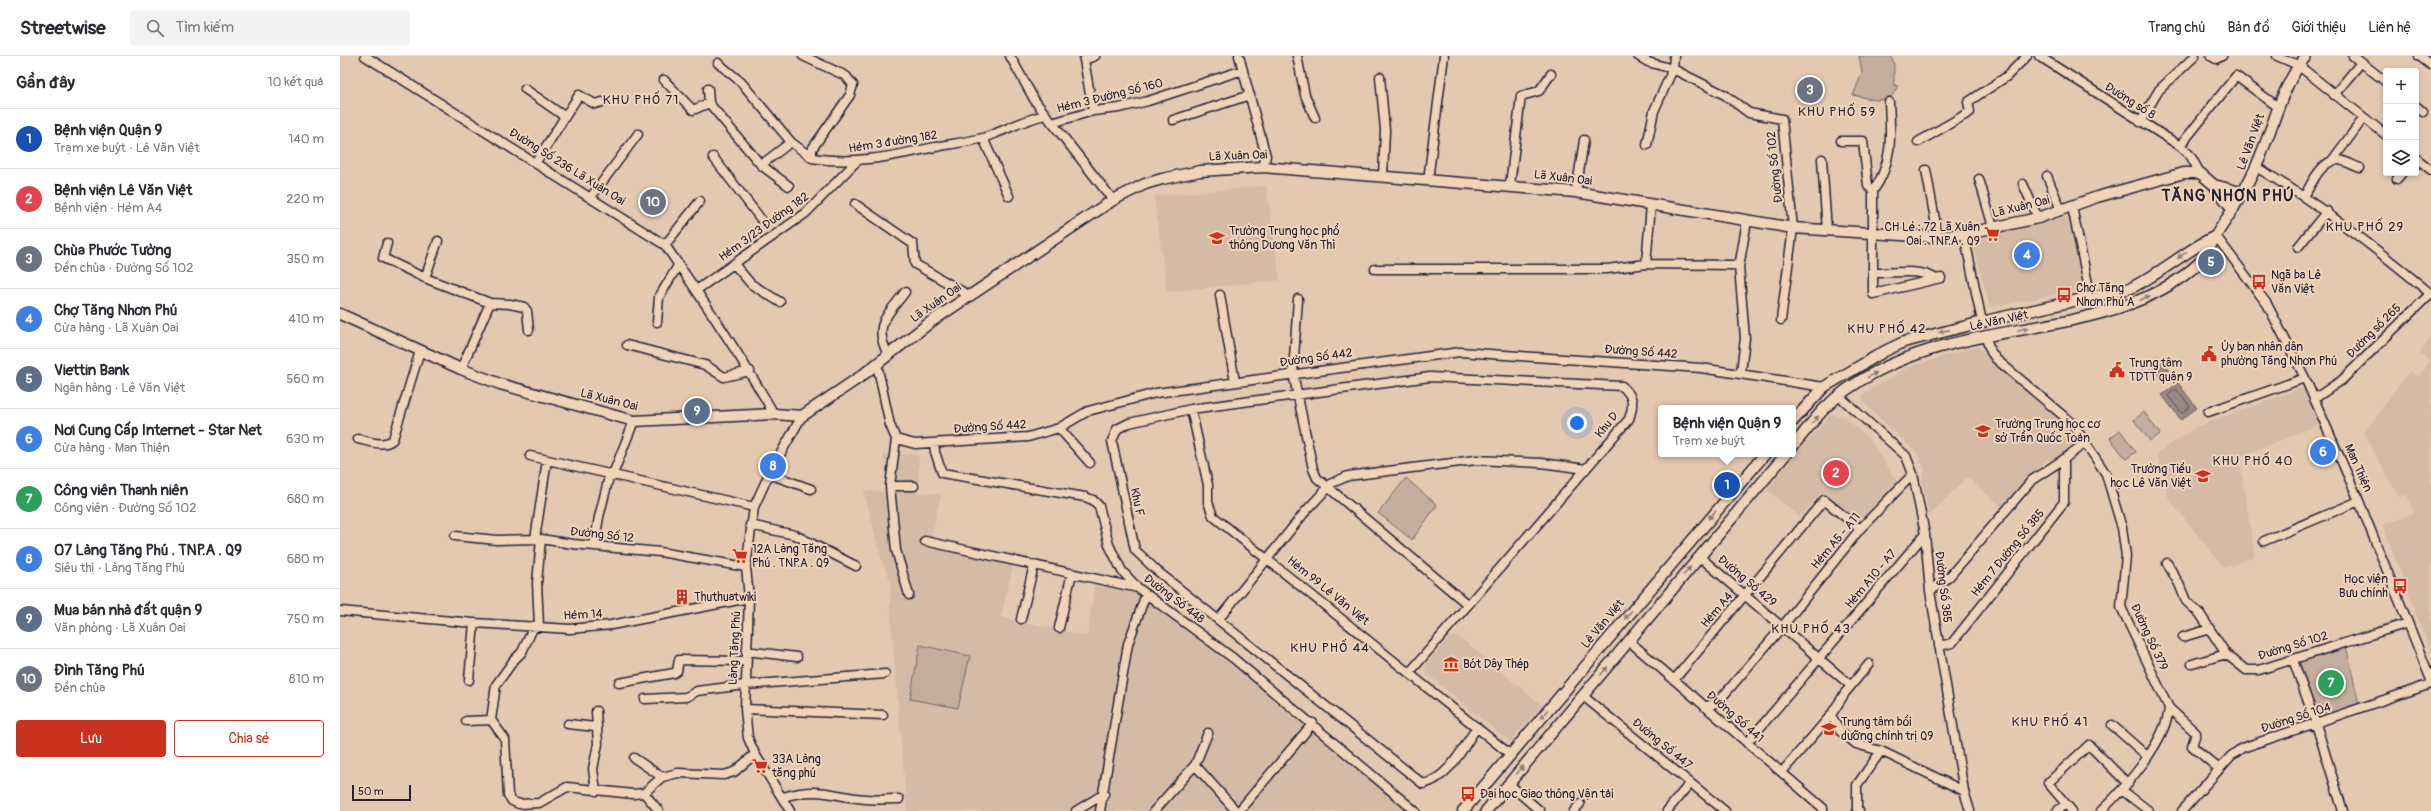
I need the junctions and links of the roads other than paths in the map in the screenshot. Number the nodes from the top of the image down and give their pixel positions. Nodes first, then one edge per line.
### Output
1 (365, 56) edge
2 (803, 56) edge
3 (1010, 56) edge
4 (1095, 56) edge
5 (1239, 56) edge
6 (1297, 56) edge
7 (1444, 56) edge
8 (1638, 56) edge
9 (1674, 56) edge
10 (2027, 56) edge
11 (2039, 56) edge
12 (2195, 56) edge
13 (2211, 56) edge
14 (2222, 56) edge
15 (2276, 56) edge
16 (2306, 56) edge
17 (2353, 56) edge
18 (2419, 56) edge
19 (718, 63) dead end
20 (2298, 65) junction
21 (2359, 65) dead end
22 (2431, 65) edge
23 (1673, 69) junction
24 (1243, 70) junction
25 (1551, 74) dead end
26 (1380, 77) dead end
27 (664, 80) dead end
28 (2383, 80) edge
29 (526, 89) dead end
30 (708, 89) dead end
31 (1250, 95) junction
32 (2334, 95) junction
33 (602, 102) dead end
34 (709, 102) junction
35 (1888, 102) dead end
36 (2278, 107) junction
37 (2419, 109) edge
38 (1093, 111) junction
39 (2423, 112) dead end
40 (1045, 115) junction
41 (564, 116) junction
42 (1315, 118) dead end
43 (2365, 119) junction
44 (1173, 120) dead end
45 (2140, 122) junction
46 (1052, 123) junction
47 (2383, 133) edge
48 (638, 134) dead end
49 (983, 138) junction
50 (1584, 140) dead end
51 (1841, 141) dead end
52 (791, 142) junction
53 (1918, 142) dead end
54 (1647, 145) dead end
55 (2180, 146) junction
56 (713, 157) dead end
57 (812, 158) junction
58 (1822, 159) dead end
59 (2419, 160) edge
60 (536, 162) junction
61 (856, 162) junction
62 (2331, 162) junction
63 (761, 165) junction
64 (1263, 167) junction
65 (2256, 167) junction
66 (2360, 168) dead end
67 (1926, 170) dead end
68 (2431, 170) edge
69 (2200, 173) junction
70 (1383, 176) junction
71 (2047, 176) dead end
72 (1979, 179) dead end
73 (1428, 180) junction
74 (2023, 184) dead end
75 (1510, 185) junction
76 (2214, 185) junction
77 (789, 186) dead end
78 (1873, 191) junction
79 (1576, 192) junction
80 (2244, 193) junction
81 (2304, 195) junction
82 (1009, 196) dead end
83 (592, 197) junction
84 (1113, 200) junction
85 (700, 201) dead end
86 (855, 204) dead end
87 (1651, 205) junction
88 (2072, 207) junction
89 (2062, 210) junction
90 (2232, 210) junction
91 (2327, 211) junction
92 (760, 218) dead end
93 (2038, 218) junction
94 (1747, 221) junction
95 (1993, 227) junction
96 (1793, 228) junction
97 (1827, 231) junction
98 (1872, 233) junction
99 (1964, 234) junction
100 (1938, 236) junction
101 (2216, 236) junction
102 (438, 241) dead end
103 (387, 243) dead end
104 (665, 245) junction
105 (2298, 247) dead end
106 (679, 264) junction
107 (734, 264) junction
108 (1646, 264) junction
109 (1739, 267) junction
110 (1374, 269) dead end
111 (1874, 273) junction
112 (425, 278) junction
113 (698, 289) junction
114 (905, 292) dead end
115 (2431, 294) edge
116 (1220, 295) dead end
117 (970, 296) junction
118 (2091, 298) junction
119 (1298, 299) dead end
120 (780, 302) dead end
121 (490, 303) junction
122 (340, 314) edge
123 (2095, 314) junction
124 (1781, 320) dead end
125 (657, 322) dead end
126 (1982, 322) junction
127 (529, 330) dead end
128 (1985, 336) junction
129 (627, 345) dead end
130 (420, 351) junction
131 (888, 354) junction
132 (876, 364) junction
133 (461, 369) junction
134 (750, 370) junction
135 (1741, 372) junction
136 (1293, 373) junction
137 (2305, 378) junction
138 (1234, 382) junction
139 (1824, 387) junction
140 (1298, 396) junction
141 (1839, 396) junction
142 (2314, 399) junction
143 (1191, 409) junction
144 (2208, 412) dead end
145 (774, 414) junction
146 (802, 416) junction
147 (1796, 418) edge
148 (634, 421) junction
149 (1059, 428) junction
150 (358, 439) dead end
151 (896, 439) junction
152 (1796, 442) edge
153 (934, 443) junction
154 (2085, 443) junction
155 (530, 456) dead end
156 (1762, 457) edge
157 (1783, 457) edge
158 (2064, 459) junction
159 (547, 460) junction
160 (1090, 463) dead end
161 (1586, 469) junction
162 (612, 473) junction
163 (769, 474) junction
164 (1913, 474) junction
165 (890, 486) junction
166 (914, 486) dead end
167 (1329, 487) junction
168 (810, 489) dead end
169 (2359, 501) junction
170 (754, 507) junction
171 (750, 525) junction
172 (1860, 529) junction
173 (1925, 534) junction
174 (455, 536) dead end
175 (538, 539) junction
176 (925, 541) dead end
177 (2264, 541) dead end
178 (1686, 545) junction
179 (594, 546) junction
180 (1700, 557) junction
181 (1267, 558) junction
182 (2167, 563) dead end
183 (1034, 565) junction
184 (856, 566) dead end
185 (746, 567) junction
186 (1072, 573) junction
187 (1138, 588) junction
188 (1930, 591) junction
189 (1146, 594) junction
190 (909, 595) dead end
191 (1745, 595) junction
192 (749, 598) junction
193 (1467, 604) junction
194 (340, 611) edge
195 (1022, 619) dead end
196 (1218, 620) junction
197 (474, 623) junction
198 (2408, 623) junction
199 (536, 626) junction
200 (1782, 627) junction
201 (1059, 628) dead end
202 (2210, 629) junction
203 (2183, 637) dead end
204 (1629, 641) junction
205 (1940, 646) junction
206 (746, 651) junction
207 (2226, 654) junction
208 (797, 657) dead end
209 (1819, 658) junction
210 (2293, 660) junction
211 (746, 661) junction
212 (1869, 664) dead end
213 (2192, 664) dead end
214 (1410, 672) junction
215 (885, 674) dead end
216 (469, 680) dead end
217 (1674, 680) junction
218 (2431, 680) edge
219 (619, 683) dead end
220 (2431, 684) edge
221 (745, 685) junction
222 (1850, 685) junction
223 (1583, 696) junction
224 (645, 699) dead end
225 (1705, 707) junction
226 (2169, 708) junction
227 (745, 709) junction
228 (596, 711) dead end
229 (883, 715) dead end
230 (1831, 715) junction
231 (491, 720) junction
232 (466, 721) dead end
233 (1313, 723) junction
234 (568, 724) dead end
235 (2316, 724) junction
236 (2112, 725) dead end
237 (596, 727) junction
238 (1477, 727) junction
239 (1208, 733) dead end
240 (1747, 743) junction
241 (1881, 751) junction
242 (755, 754) junction
243 (1511, 755) junction
244 (2147, 756) junction
245 (634, 758) dead end
246 (1195, 765) junction
247 (2219, 769) junction
248 (1782, 772) junction
249 (1496, 773) junction
250 (662, 777) junction
251 (1690, 783) junction
252 (1509, 784) junction
253 (2125, 787) junction
254 (596, 791) junction
255 (1964, 791) junction
256 (644, 793) junction
257 (1104, 794) junction
258 (899, 799) dead end
259 (786, 804) edge
260 (1580, 804) dead end
261 (2066, 804) junction
262 (659, 811) edge
263 (781, 811) edge
264 (1076, 811) edge
265 (1100, 811) edge
266 (1154, 811) edge
267 (1238, 811) edge
268 (1415, 811) edge
269 (1464, 811) edge
270 (1486, 811) edge
271 (1540, 811) edge
272 (1574, 811) edge
273 (1668, 811) edge
274 (1725, 811) edge
275 (1823, 811) edge
276 (1859, 811) edge
277 (1970, 811) edge
278 (2057, 811) edge
279 (2072, 811) edge
280 (2100, 811) edge
281 (2149, 811) edge
282 (2182, 811) edge
283 (2343, 811) edge

1 - 60 street, Đường Số 236 Lã Xuân Oai
2 - 57 street
3 - 40 street
4 - 38 street
5 - 24 street
6 - 42 street
7 - 73 street
8 - 23 street
9 - 23 street
10 - 53 street
11 - 45 street, Đường số 8
12 - 45 street
13 - 14 street
15 - 20 street
16 - 20 main road, Lê Văn Việt
17 - 28 street
18 - 22 street
19 - 52 street
20 - 32 street
20 - 36 main road, Lê Văn Việt
21 - 32 street
23 - 54 street
23 - 96 street, Đường Số 102
24 - 31 street
24 - 38 street, Hẻm 3 Đường Số 160
25 - 75 street
26 - 70 street
27 - 34 street
29 - 41 street
30 - 34 street
31 - 44 street
31 - 64 street
32 - 43 street
33 - 41 street
34 - 63 street
35 - 78 street
36 - 55 street
36 - 65 main road, Lê Văn Việt
37 - 39 street
38 - 46 street, Hẻm 3 Đường Số 160
40 - 46 street
40 - 49 street, Hẻm 3 đường 182
41 - 60 street
43 - 47 street
43 - 62 street
45 - 55 street, Đường số 8
46 - 84 street
48 - 83 street
49 - 61 street, Hẻm 3 đường 182
49 - 82 street
50 - 79 street
51 - 78 street
52 - 57 street
52 - 63 street
55 - 69 street, Đường số 8
56 - 92 street
57 - 61 street, Hẻm 3 đường 182
58 - 97 street
59 - 68 street
60 - 83 street, Đường Số 236 Lã Xuân Oai
61 - 107 street, Hẻm 3/23 Đường 182
62 - 66 street
62 - 81 street
63 - 77 street
64 - 70 main road, Lã Xuân Oai
64 - 84 main road, Lã Xuân Oai
65 - 80 main road, Lê Văn Việt
65 - 81 street
67 - 100 street
69 - 76 main road
69 - 88 main road, Lã Xuân Oai
70 - 73 main road, Lã Xuân Oai
71 - 89 street
72 - 95 street
73 - 75 main road, Lã Xuân Oai
74 - 93 street
75 - 79 main road, Lã Xuân Oai
76 - 80 main road
76 - 90 main road
78 - 98 street
79 - 87 main road, Lã Xuân Oai
80 - 90 main road, Lê Văn Việt
81 - 91 street
83 - 104 street, Đường Số 236 Lã Xuân Oai
84 - 117 main road, Lã Xuân Oai
85 - 104 street
86 - 117 street
87 - 94 main road, Lã Xuân Oai
87 - 108 street
88 - 89 main road, Lã Xuân Oai
88 - 118 street
89 - 93 main road, Lã Xuân Oai
90 - 101 main road, Lê Văn Việt
91 - 105 street
91 - 115 street
93 - 95 main road, Lã Xuân Oai
94 - 96 main road, Lã Xuân Oai
94 - 109 street
95 - 99 main road, Lã Xuân Oai
96 - 97 main road, Lã Xuân Oai
96 - 124 street
97 - 98 main road, Lã Xuân Oai
98 - 100 main road, Lã Xuân Oai
98 - 111 street
99 - 100 main road, Lã Xuân Oai
99 - 126 street
101 -> 118 main road, Lê Văn Việt
123 -> 101 main road, Lê Văn Việt
101 - 137 street, Man Thiện
102 - 112 street
103 - 112 street
104 - 106 street, Đường Số 236 Lã Xuân Oai
106 - 113 street, Đường Số 236 Lã Xuân Oai
106 - 125 street
107 - 113 street, Hẻm 3/23 Đường 182
107 - 120 street
108 - 109 street
108 - 110 street
109 - 135 street
111 - 111 street
112 - 121 street
113 - 134 street, Đường Số 236 Lã Xuân Oai
114 - 131 street
115 - 142 street, Đường số 265
116 - 138 street
117 - 131 main road, Lã Xuân Oai
118 - 123 main road
118 - 126 main road, Lê Văn Việt
119 - 136 street
121 - 127 street
121 - 133 street
122 - 130 main road, Lã Xuân Oai
128 -> 123 main road, Lê Văn Việt
126 - 128 main road
126 -> 139 main road, Lê Văn Việt
141 -> 128 main road, Lê Văn Việt
128 - 154 street, Đường Số 379
129 - 134 street
130 - 133 main road, Lã Xuân Oai
130 - 150 street
131 - 132 main road, Lã Xuân Oai
132 - 146 main road, Lã Xuân Oai
132 - 151 street
133 - 148 main road, Lã Xuân Oai
134 - 145 street, Đường Số 236 Lã Xuân Oai
135 - 136 street, Đường Số 442
135 - 139 street, Đường Số 442
136 - 138 street, Đường Số 442
136 - 140 street
137 - 142 street, Man Thiện
137 - 144 street
138 - 149 street, Đường Số 442
139 - 141 main road
139 - 147 main road, Lê Văn Việt
140 - 143 street, Khu F
140 - 161 street, Khu D
140 - 167 street
152 -> 141 main road, Lê Văn Việt
141 - 164 street, Đường Số 385
142 - 169 street, Man Thiện
143 - 181 street, Hẻm 99 Lê Văn Việt
143 - 196 street, Khu F
145 - 146 main road, Lã Xuân Oai
145 - 148 main road, Lã Xuân Oai
146 - 163 street, Làng Tăng Phú
148 - 162 street
149 - 153 street, Đường Số 442
149 - 160 street
151 - 153 street, Đường Số 442
151 - 165 street
153 - 187 street, Đường Số 448
154 - 158 street
154 - 226 street, Đường Số 379
155 - 159 street
156 -> 178 main road, Lê Văn Việt
157 - 180 main road
158 - 188 street
158 - 205 street, Hẻm 7 Đường Số 385
159 - 162 street
159 - 175 street
161 - 167 street
161 - 193 street
162 - 170 street
162 - 179 street
163 - 168 street
163 - 170 street, Làng Tăng Phú
164 - 172 street, Hẻm A5 - A11
164 - 173 street, Đường Số 385
165 - 166 street
165 - 190 street
167 - 181 street
167 - 193 street
169 - 177 street
169 - 198 street, Man Thiện
170 - 171 street, Làng Tăng Phú
171 - 184 street
171 - 185 street, Làng Tăng Phú
172 - 191 street, Hẻm A4
172 - 200 street, Hẻm A5 - A11
173 - 188 street, Đường Số 385
173 - 209 street, Hẻm A10 - A7
174 - 175 street, Đường Số 12
175 - 179 street, Đường Số 12
175 - 199 street
176 - 183 street
178 - 180 main road
178 -> 243 main road, Lê Văn Việt
179 - 185 street, Đường Số 12
180 - 191 street, Đường Số 429
204 -> 180 main road
181 - 196 street
181 - 214 street, Hẻm 99 Lê Văn Việt
182 - 202 street, Đường Số 102
183 - 186 street
183 - 195 street
185 - 192 street, Làng Tăng Phú
186 - 187 street
186 - 201 street
187 - 189 street, Đường Số 448
188 - 205 street, Đường Số 385
189 - 233 street, Đường Số 448
189 - 257 street
191 - 200 street, Đường Số 429
191 - 217 street, Hẻm A4
192 - 199 street, Hẻm 14
192 - 206 street, Làng Tăng Phú
193 - 214 street
194 - 197 street, Hẻm 14
196 - 238 street, Khu F
197 - 199 street, Hẻm 14
197 - 216 street
198 - 210 street, Đường Số 102
198 - 218 street, Man Thiện
199 - 231 street
200 - 209 street, Đường Số 429
200 - 225 street, Hẻm A5 - A11
202 - 203 street
202 - 207 street, Đường Số 102
204 - 217 street, Đường Số 441
223 -> 204 main road
205 - 255 street, Đường Số 385
206 - 208 street
206 - 211 street, Làng Tăng Phú
207 - 210 street, Đường Số 102
207 - 213 street
209 - 222 street, Đường Số 429
209 - 240 street, Hẻm A10 - A7
210 - 235 street
211 - 219 street
211 - 221 street, Làng Tăng Phú
212 - 222 street
214 - 238 street, Hẻm 99 Lê Văn Việt
215 - 221 street
217 - 225 street, Đường Số 441
220 - 235 street, Đường Số 104
221 - 224 street
221 - 227 street, Làng Tăng Phú
222 - 230 street
223 - 251 street, Đường Số 447
252 -> 223 main road
225 - 240 street, Đường Số 441
226 - 244 street
226 - 247 street
227 - 229 street
227 - 242 street, Làng Tăng Phú
228 - 237 street
230 - 241 street
230 - 248 street
231 - 232 street
231 - 254 street
233 - 267 street
233 - 268 street, Đường Số 448
234 - 237 street
235 - 247 street, Đường Số 104
235 - 283 street
236 - 244 street
237 - 254 street
238 - 243 street, Hẻm 99 Lê Văn Việt
239 - 246 street
240 - 248 street, Đường Số 441
241 - 255 street
241 - 276 street
242 - 250 street
242 - 259 street, Làng Tăng Phú
243 - 249 main road, Lê Văn Việt
244 - 253 street
245 - 250 street
246 - 266 street
246 - 267 street
247 - 282 street
248 - 275 street, Đường Số 441
249 - 252 main road
249 - 269 main road, Lê Văn Việt
250 - 256 street
251 - 273 street
251 - 274 street, Đường Số 447
252 - 270 main road
252 - 271 street
253 - 261 street
253 - 280 street
253 - 281 street
254 - 256 street
255 - 277 street, Đường Số 385
256 - 262 street
257 - 264 street
257 - 265 street
258 - 259 street
259 - 263 street
260 - 272 street
261 - 278 street
261 - 279 street

